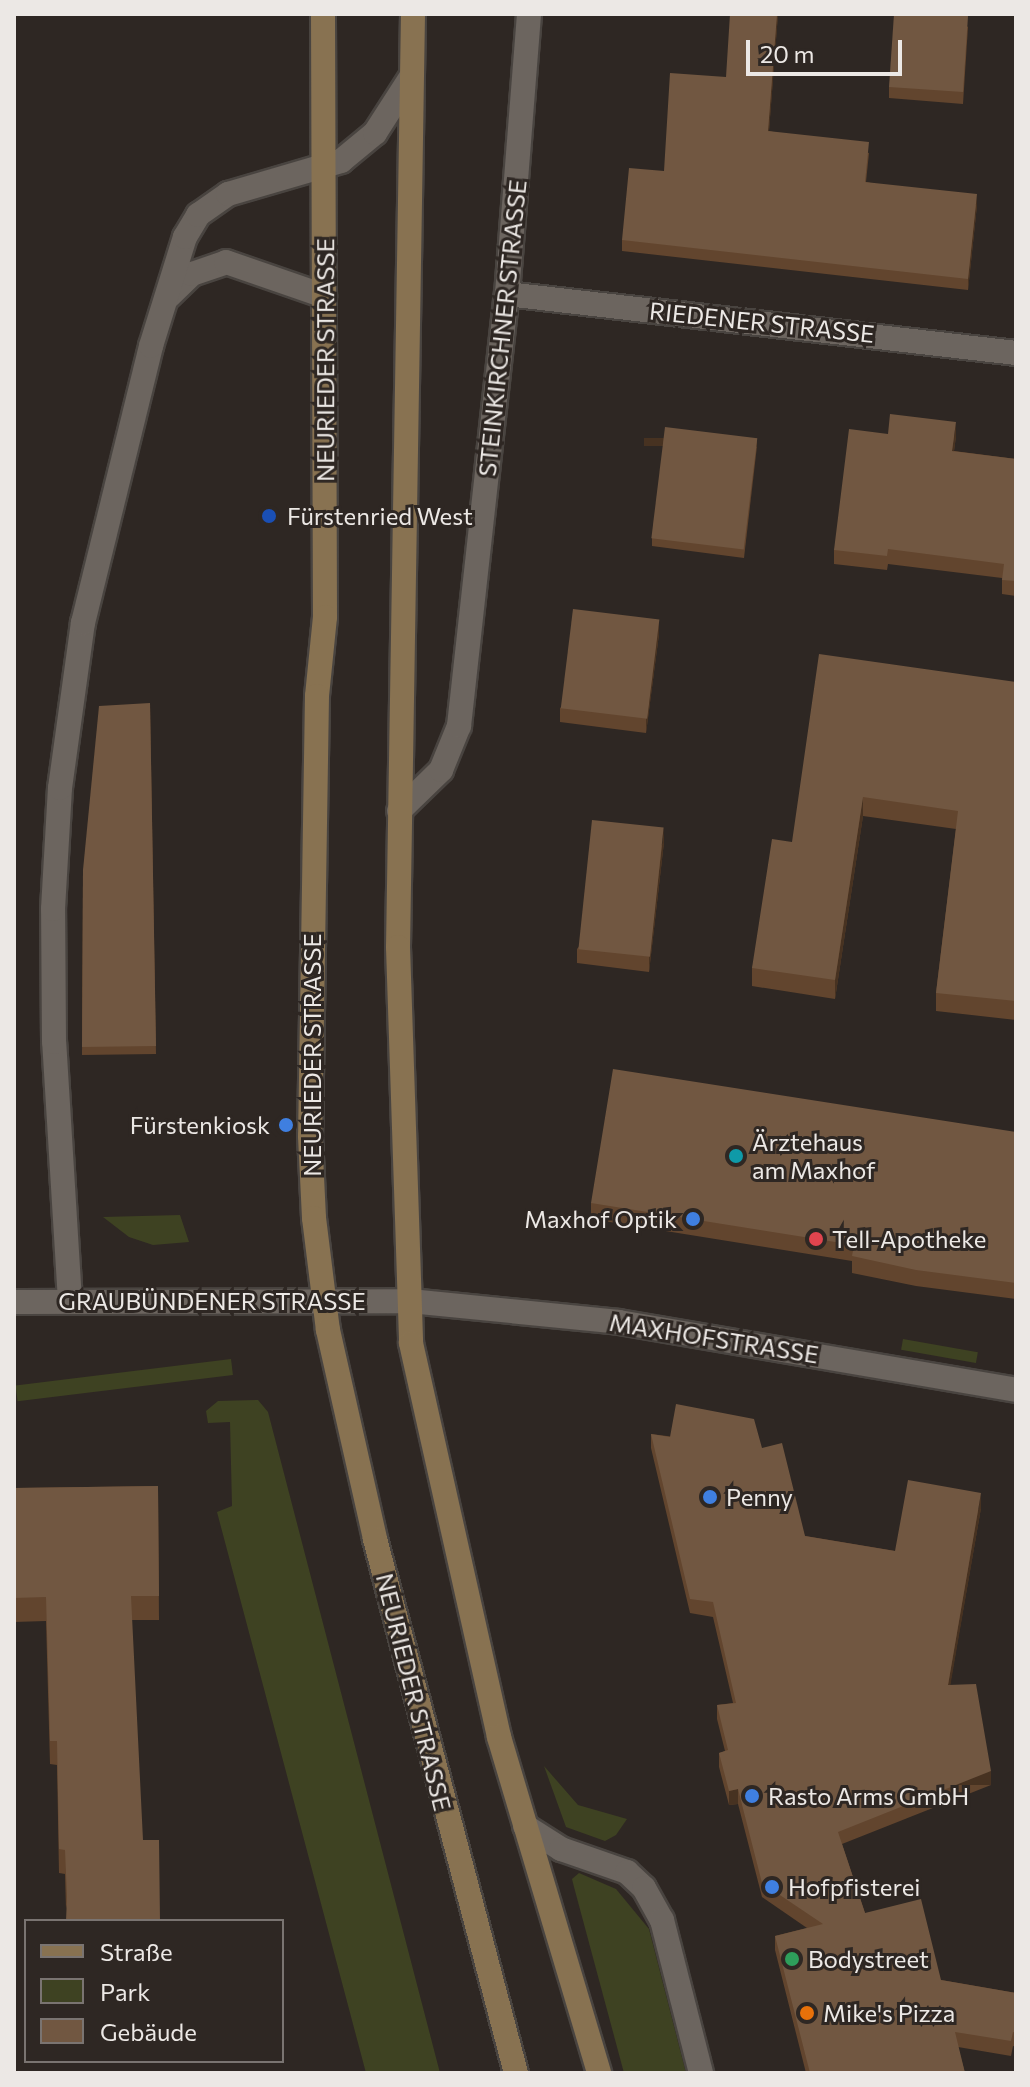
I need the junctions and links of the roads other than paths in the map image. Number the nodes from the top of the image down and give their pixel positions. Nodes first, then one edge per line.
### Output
1 (323, 14) edge
2 (413, 14) edge
3 (529, 14) edge
4 (411, 77) junction
5 (324, 170) junction
6 (507, 294) junction
7 (324, 296) junction
8 (167, 297) junction
9 (1016, 353) edge
10 (399, 811) junction
11 (324, 1300) junction
12 (70, 1301) junction
13 (410, 1301) junction
14 (14, 1302) edge
15 (1016, 1390) edge
16 (525, 1826) junction
17 (516, 2073) edge
18 (599, 2073) edge
19 (701, 2073) edge

1 - 5 main road, NEURIEDER STRASSE
2 - 4 main road
3 - 6 street, STEINKIRCHNER STRASSE
4 - 5 street
4 - 10 main road
5 - 7 main road, NEURIEDER STRASSE
5 - 8 street
6 - 9 street, RIEDENER STRASSE
6 - 10 street, STEINKIRCHNER STRASSE
7 - 8 street
7 - 11 main road, NEURIEDER STRASSE
8 - 12 street
10 - 13 main road
11 - 12 street, GRAUBÜNDENER STRASSE
11 - 13 street, GRAUBÜNDENER STRASSE
11 - 17 main road, NEURIEDER STRASSE
12 - 14 street, GRAUBÜNDENER STRASSE
13 - 15 street, MAXHOFSTRASSE
13 - 16 main road
16 - 18 main road
16 - 19 street

